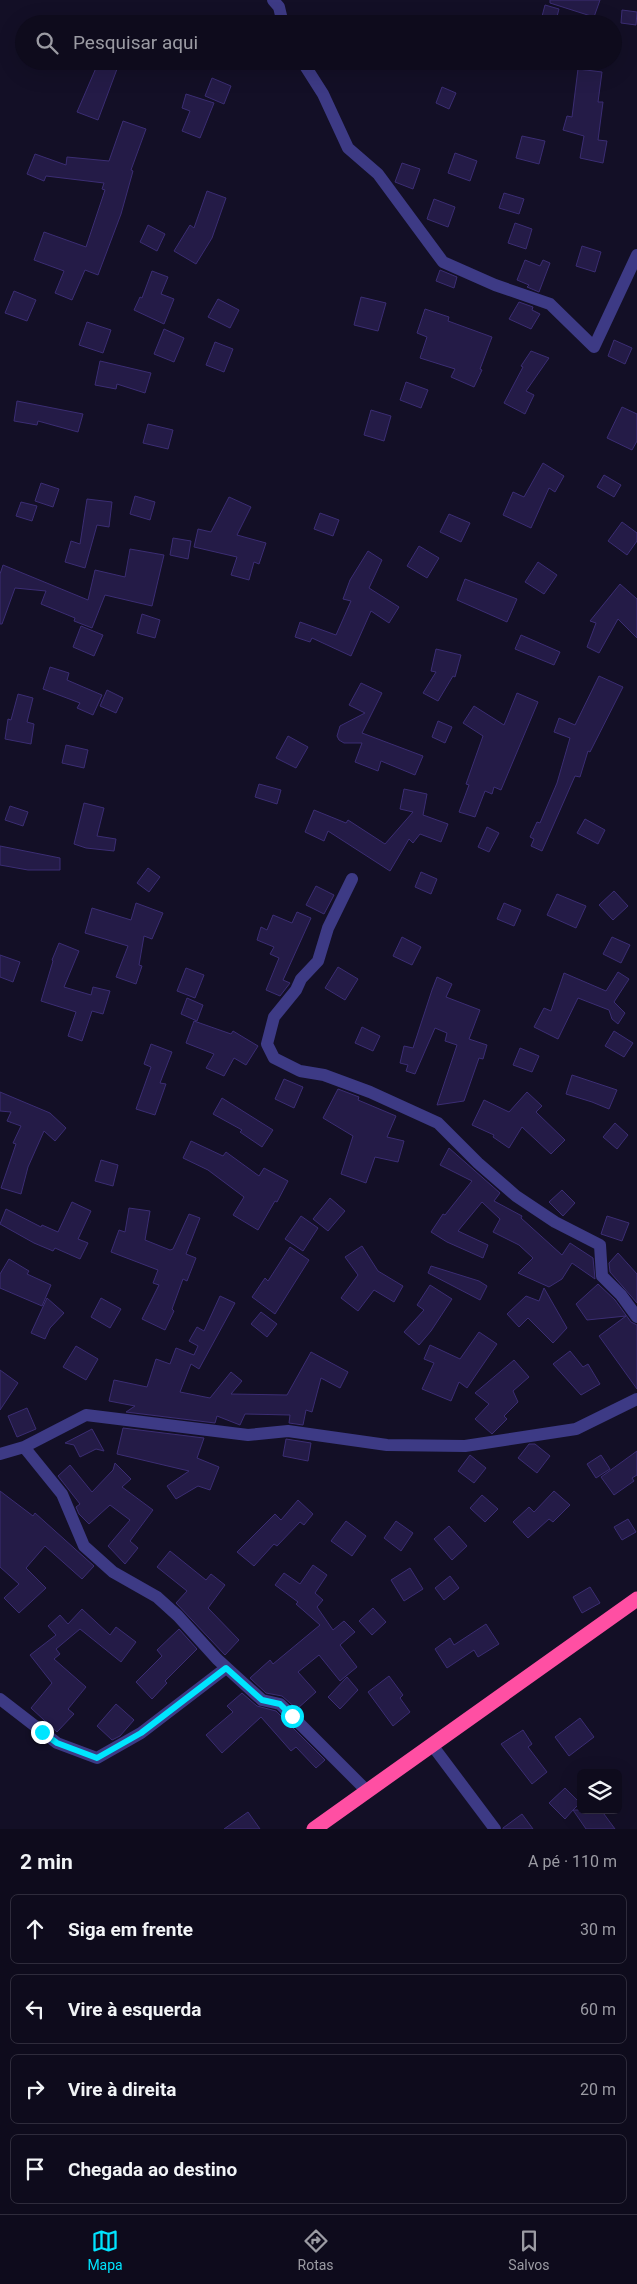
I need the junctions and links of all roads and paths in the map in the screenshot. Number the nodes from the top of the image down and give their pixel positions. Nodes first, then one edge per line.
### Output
1 (273, 0) edge
2 (281, 15) edge
3 (308, 70) edge
4 (637, 255) edge
5 (352, 879) dead end
6 (637, 1317) edge
7 (637, 1400) edge
8 (24, 1447) junction
9 (0, 1454) edge
10 (637, 1599) edge
11 (226, 1668) junction
12 (0, 1699) edge
13 (432, 1745) junction
14 (367, 1791) junction
15 (314, 1829) edge
16 (495, 1829) edge

1 - 2 street
3 - 4 street
5 - 6 street
7 - 8 street
8 - 9 street
8 - 11 street
10 - 13 highway
11 - 12 street
11 - 14 street
13 - 14 highway
13 - 16 street
14 - 15 highway

